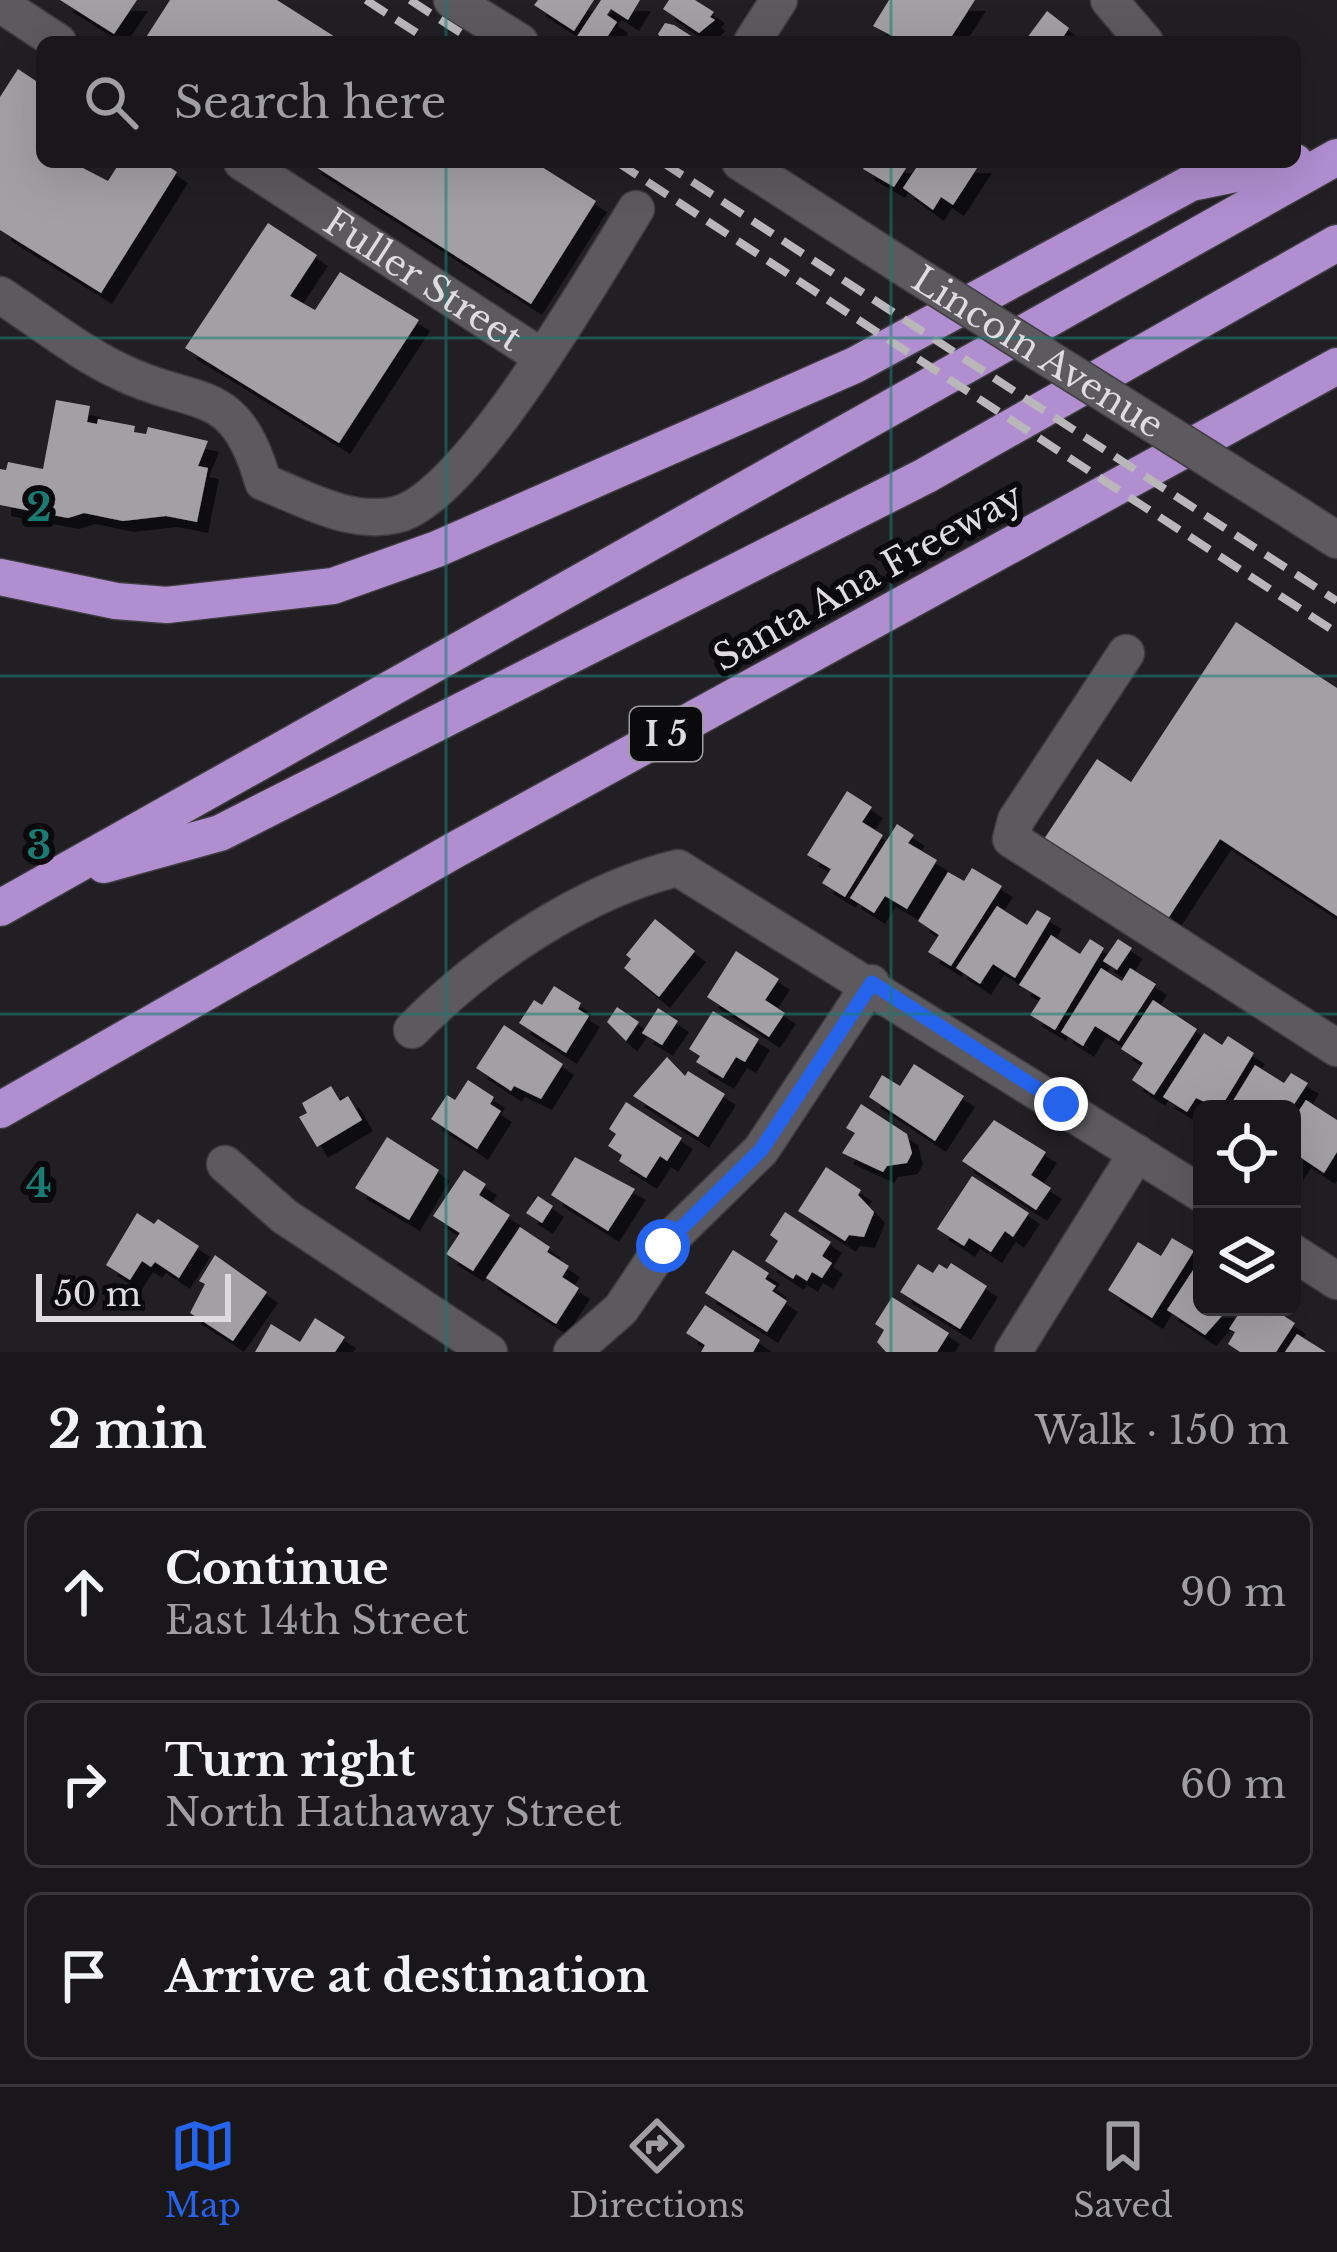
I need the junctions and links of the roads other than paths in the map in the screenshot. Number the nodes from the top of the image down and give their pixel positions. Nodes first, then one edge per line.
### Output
1 (778, 0) edge
2 (1108, 0) edge
3 (0, 4) edge
4 (467, 4) edge
5 (49, 36) edge
6 (512, 36) edge
7 (756, 36) edge
8 (1140, 36) edge
9 (1337, 155) edge
10 (1301, 161) edge
11 (251, 168) edge
12 (749, 168) edge
13 (1265, 168) edge
14 (636, 209) dead end
15 (1337, 243) edge
16 (0, 295) edge
17 (542, 357) junction
18 (1337, 366) edge
19 (1337, 539) edge
20 (0, 577) edge
21 (1126, 653) dead end
22 (48, 881) junction
23 (0, 908) edge
24 (872, 983) junction
25 (412, 1030) dead end
26 (1333, 1036) edge
27 (0, 1110) edge
28 (1137, 1153) junction
29 (225, 1164) dead end
30 (1193, 1188) edge
31 (1301, 1258) edge
32 (1337, 1281) edge
33 (489, 1352) edge
34 (572, 1352) edge
35 (1013, 1352) edge

1 - 7 street
2 - 8 street
3 - 5 street
4 - 6 street
9 - 10 highway
9 - 22 highway, Santa Ana Freeway
11 - 17 street, Fuller Street
12 - 19 street, Lincoln Avenue, bridge
13 - 20 highway
14 - 17 street
15 - 22 highway, Santa Ana Freeway
16 - 17 street
18 - 27 highway, Santa Ana Freeway / I 5
21 - 26 street
22 - 23 highway, Santa Ana Freeway
24 - 25 street
24 - 28 street
24 - 34 street
28 - 30 street
28 - 35 street
29 - 33 street
31 - 32 street

